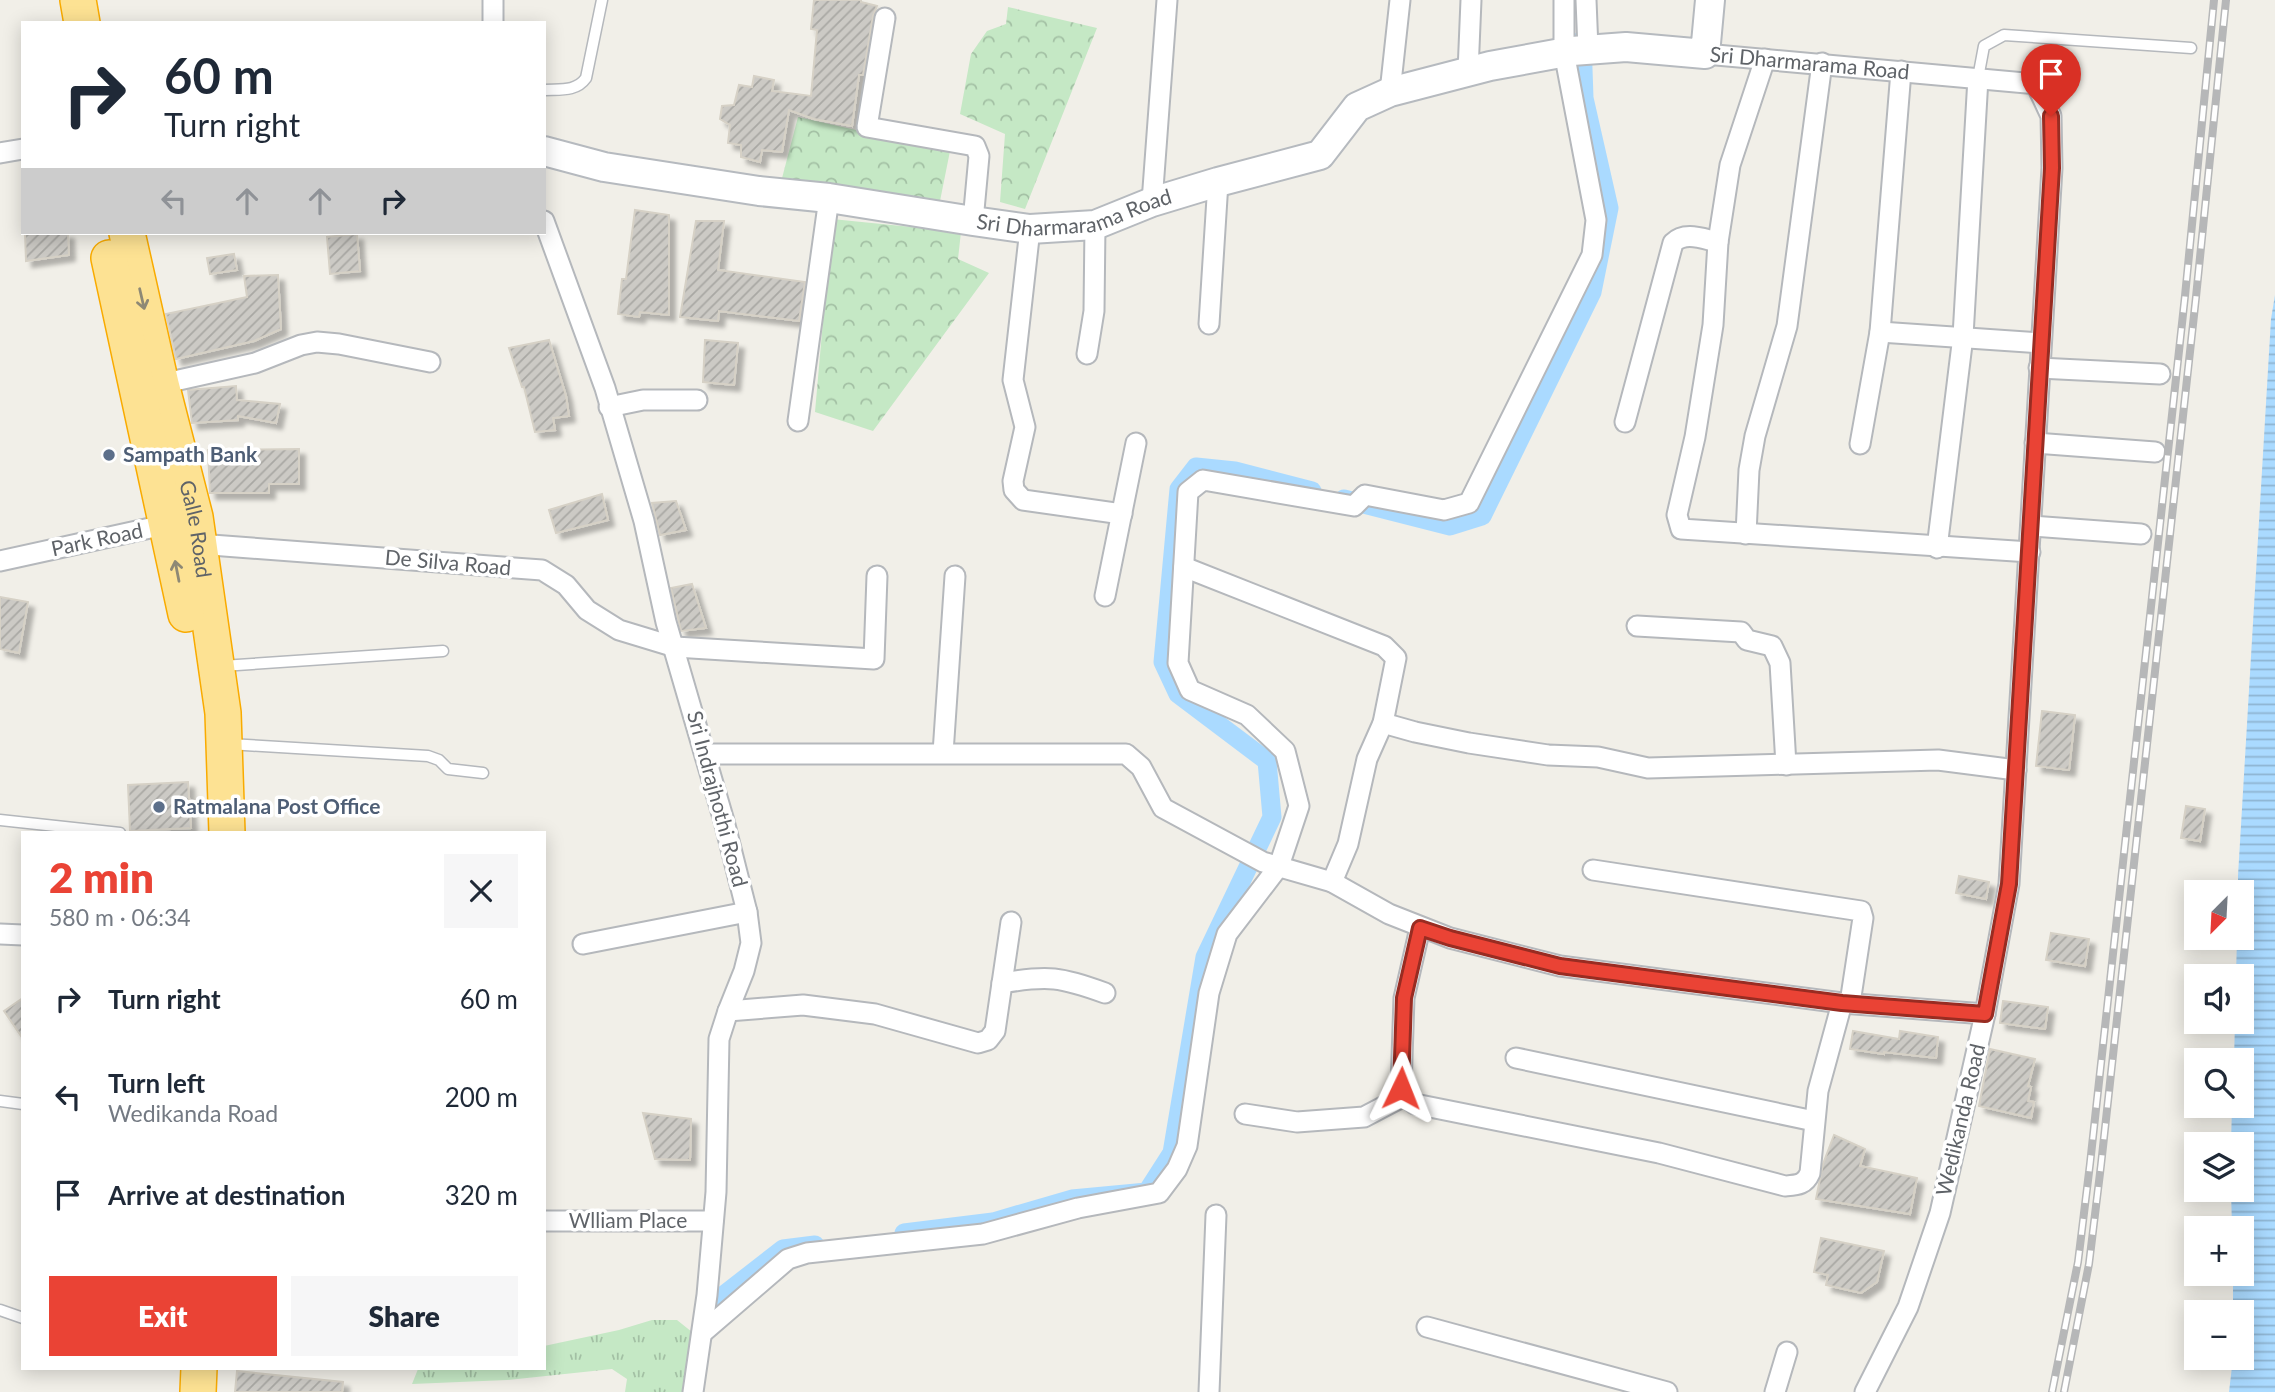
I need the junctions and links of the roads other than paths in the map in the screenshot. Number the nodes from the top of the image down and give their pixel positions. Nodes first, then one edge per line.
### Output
1 (57, 0) edge
2 (78, 0) edge
3 (493, 0) edge
4 (602, 0) edge
5 (1167, 0) edge
6 (1400, 0) edge
7 (1471, 0) edge
8 (1564, 0) edge
9 (1586, 0) edge
10 (1710, 0) edge
11 (885, 18) dead end
12 (61, 21) edge
13 (82, 21) edge
14 (493, 21) edge
15 (2191, 48) dead end
16 (1577, 50) junction
17 (1705, 54) junction
18 (1765, 59) junction
19 (1822, 63) junction
20 (1901, 71) junction
21 (1468, 72) junction
22 (1978, 78) junction
23 (2036, 84) joint
24 (546, 90) edge
25 (1390, 92) junction
26 (21, 149) edge
27 (546, 151) edge
28 (0, 153) edge
29 (1218, 181) junction
30 (829, 198) junction
31 (1152, 202) junction
32 (973, 221) junction
33 (1095, 225) junction
34 (546, 226) edge
35 (1030, 229) junction
36 (104, 235) edge
37 (127, 235) edge
38 (1718, 242) junction
39 (1209, 324) dead end
40 (1880, 332) junction
41 (1963, 336) junction
42 (2040, 343) junction
43 (1087, 354) dead end
44 (430, 362) dead end
45 (2039, 368) junction
46 (2160, 374) dead end
47 (161, 384) junction
48 (697, 400) dead end
49 (609, 407) junction
50 (798, 421) dead end
51 (1625, 422) dead end
52 (1136, 443) dead end
53 (2035, 443) junction
54 (1860, 444) dead end
55 (2155, 452) dead end
56 (1122, 514) junction
57 (2031, 526) junction
58 (187, 529) junction
59 (1746, 534) junction
60 (2141, 534) dead end
61 (1937, 548) junction
62 (2030, 552) junction
63 (0, 561) edge
64 (1184, 567) junction
65 (877, 576) dead end
66 (955, 576) dead end
67 (1105, 596) dead end
68 (1637, 626) dead end
69 (675, 647) junction
70 (443, 651) dead end
71 (215, 666) junction
72 (1383, 723) junction
73 (224, 744) junction
74 (943, 753) junction
75 (706, 754) junction
76 (1786, 765) junction
77 (2015, 770) junction
78 (483, 773) dead end
79 (0, 820) edge
80 (102, 831) edge
81 (207, 831) edge
82 (227, 831) edge
83 (1271, 864) junction
84 (1593, 870) dead end
85 (1332, 881) junction
86 (747, 912) junction
87 (1011, 922) dead end
88 (1420, 928) junction
89 (0, 934) edge
90 (21, 935) edge
91 (583, 944) dead end
92 (1002, 983) junction
93 (1105, 993) dead end
94 (1846, 1003) junction
95 (728, 1011) junction
96 (1985, 1014) junction
97 (1516, 1058) dead end
98 (1404, 1096) junction
99 (0, 1101) edge
100 (21, 1104) edge
101 (1245, 1114) dead end
102 (1814, 1121) junction
103 (1216, 1215) dead end
104 (546, 1221) edge
105 (712, 1221) junction
106 (0, 1310) edge
107 (21, 1317) edge
108 (1427, 1327) dead end
109 (702, 1333) junction
110 (1787, 1352) dead end
111 (178, 1370) edge
112 (199, 1370) edge
113 (177, 1392) edge
114 (198, 1392) edge
115 (692, 1392) edge
116 (1209, 1392) edge
117 (1667, 1392) edge
118 (1775, 1392) edge
119 (1865, 1392) edge

1 - 12 highway
2 - 13 highway
3 - 14 street
4 - 24 lane
5 - 31 street
6 - 25 street
7 - 21 street
8 - 16 street
9 - 16 street
10 - 17 street
11 - 32 street
15 - 22 lane
16 - 17 street, Sri Dharmarama Road
16 - 21 street, Sri Dharmarama Road
16 - 64 street
17 - 18 street, Sri Dharmarama Road
18 - 19 street, Sri Dharmarama Road
18 - 38 street
19 - 20 street, Sri Dharmarama Road
19 - 59 street
20 - 22 street, Sri Dharmarama Road
20 - 40 street
21 - 25 street, Sri Dharmarama Road
22 - 23 street, Sri Dharmarama Road
22 - 41 street
23 - 42 street, Wedikanda Road
25 - 29 street, Sri Dharmarama Road
26 - 28 street
27 - 30 street, Sri Dharmarama Road
29 - 31 street, Sri Dharmarama Road
29 - 39 street
30 - 32 street, Sri Dharmarama Road
30 - 50 street
31 - 33 street, Sri Dharmarama Road
32 - 35 street, Sri Dharmarama Road
33 - 35 street, Sri Dharmarama Road
33 - 43 street
34 - 49 street, Sri Indrajhothi Road
35 - 56 street
36 - 58 highway, Galle Road
37 -> 47 highway, Galle Road
38 - 51 street
38 - 59 street
40 - 41 street
40 - 54 street
41 - 42 street
41 - 61 street
42 - 45 street, Wedikanda Road
44 - 47 street
45 - 46 street
45 - 53 street, Wedikanda Road
47 - 58 highway, Galle Road
48 - 49 street
49 - 69 street, Sri Indrajhothi Road
52 - 56 street
53 - 55 street
53 - 57 street, Wedikanda Road
56 - 67 street
57 - 60 street
57 - 62 street, Wedikanda Road
58 - 63 street, Park Road
58 - 69 street, De Silva Road
58 - 71 highway, Galle Road
81 -> 58 highway, Galle Road
59 - 61 street
61 - 62 street
62 - 77 street, Wedikanda Road
64 - 72 street
64 - 83 street
65 - 69 street, De Silva Road
66 - 74 street
68 - 76 street
69 - 75 street, Sri Indrajhothi Road
70 - 71 lane
71 - 73 highway, Galle Road
72 - 76 street
72 - 85 street
73 - 78 lane
73 - 82 highway, Galle Road
74 - 75 street
74 - 83 street
75 - 86 street, Sri Indrajhothi Road
76 - 77 street
77 - 96 street, Wedikanda Road
79 - 80 lane
83 - 85 street
83 - 109 street
84 - 94 street
85 - 88 street
86 - 91 street
86 - 95 street, Sri Indrajhothi Road
87 - 92 street
88 - 94 street
88 - 98 street
89 - 90 street
92 - 93 street
92 - 95 street
94 - 96 street
94 - 102 street
95 - 105 street, Sri Indrajhothi Road
96 - 119 street, Wedikanda Road
97 - 102 street
98 - 101 street
98 - 102 street
99 - 100 lane
103 - 116 street
104 - 105 street, Wlliam Place
105 - 109 street, Sri Indrajhothi Road
106 - 107 lane
108 - 117 street
109 - 115 street, Sri Indrajhothi Road
110 - 118 street
111 - 113 highway
112 - 114 highway

